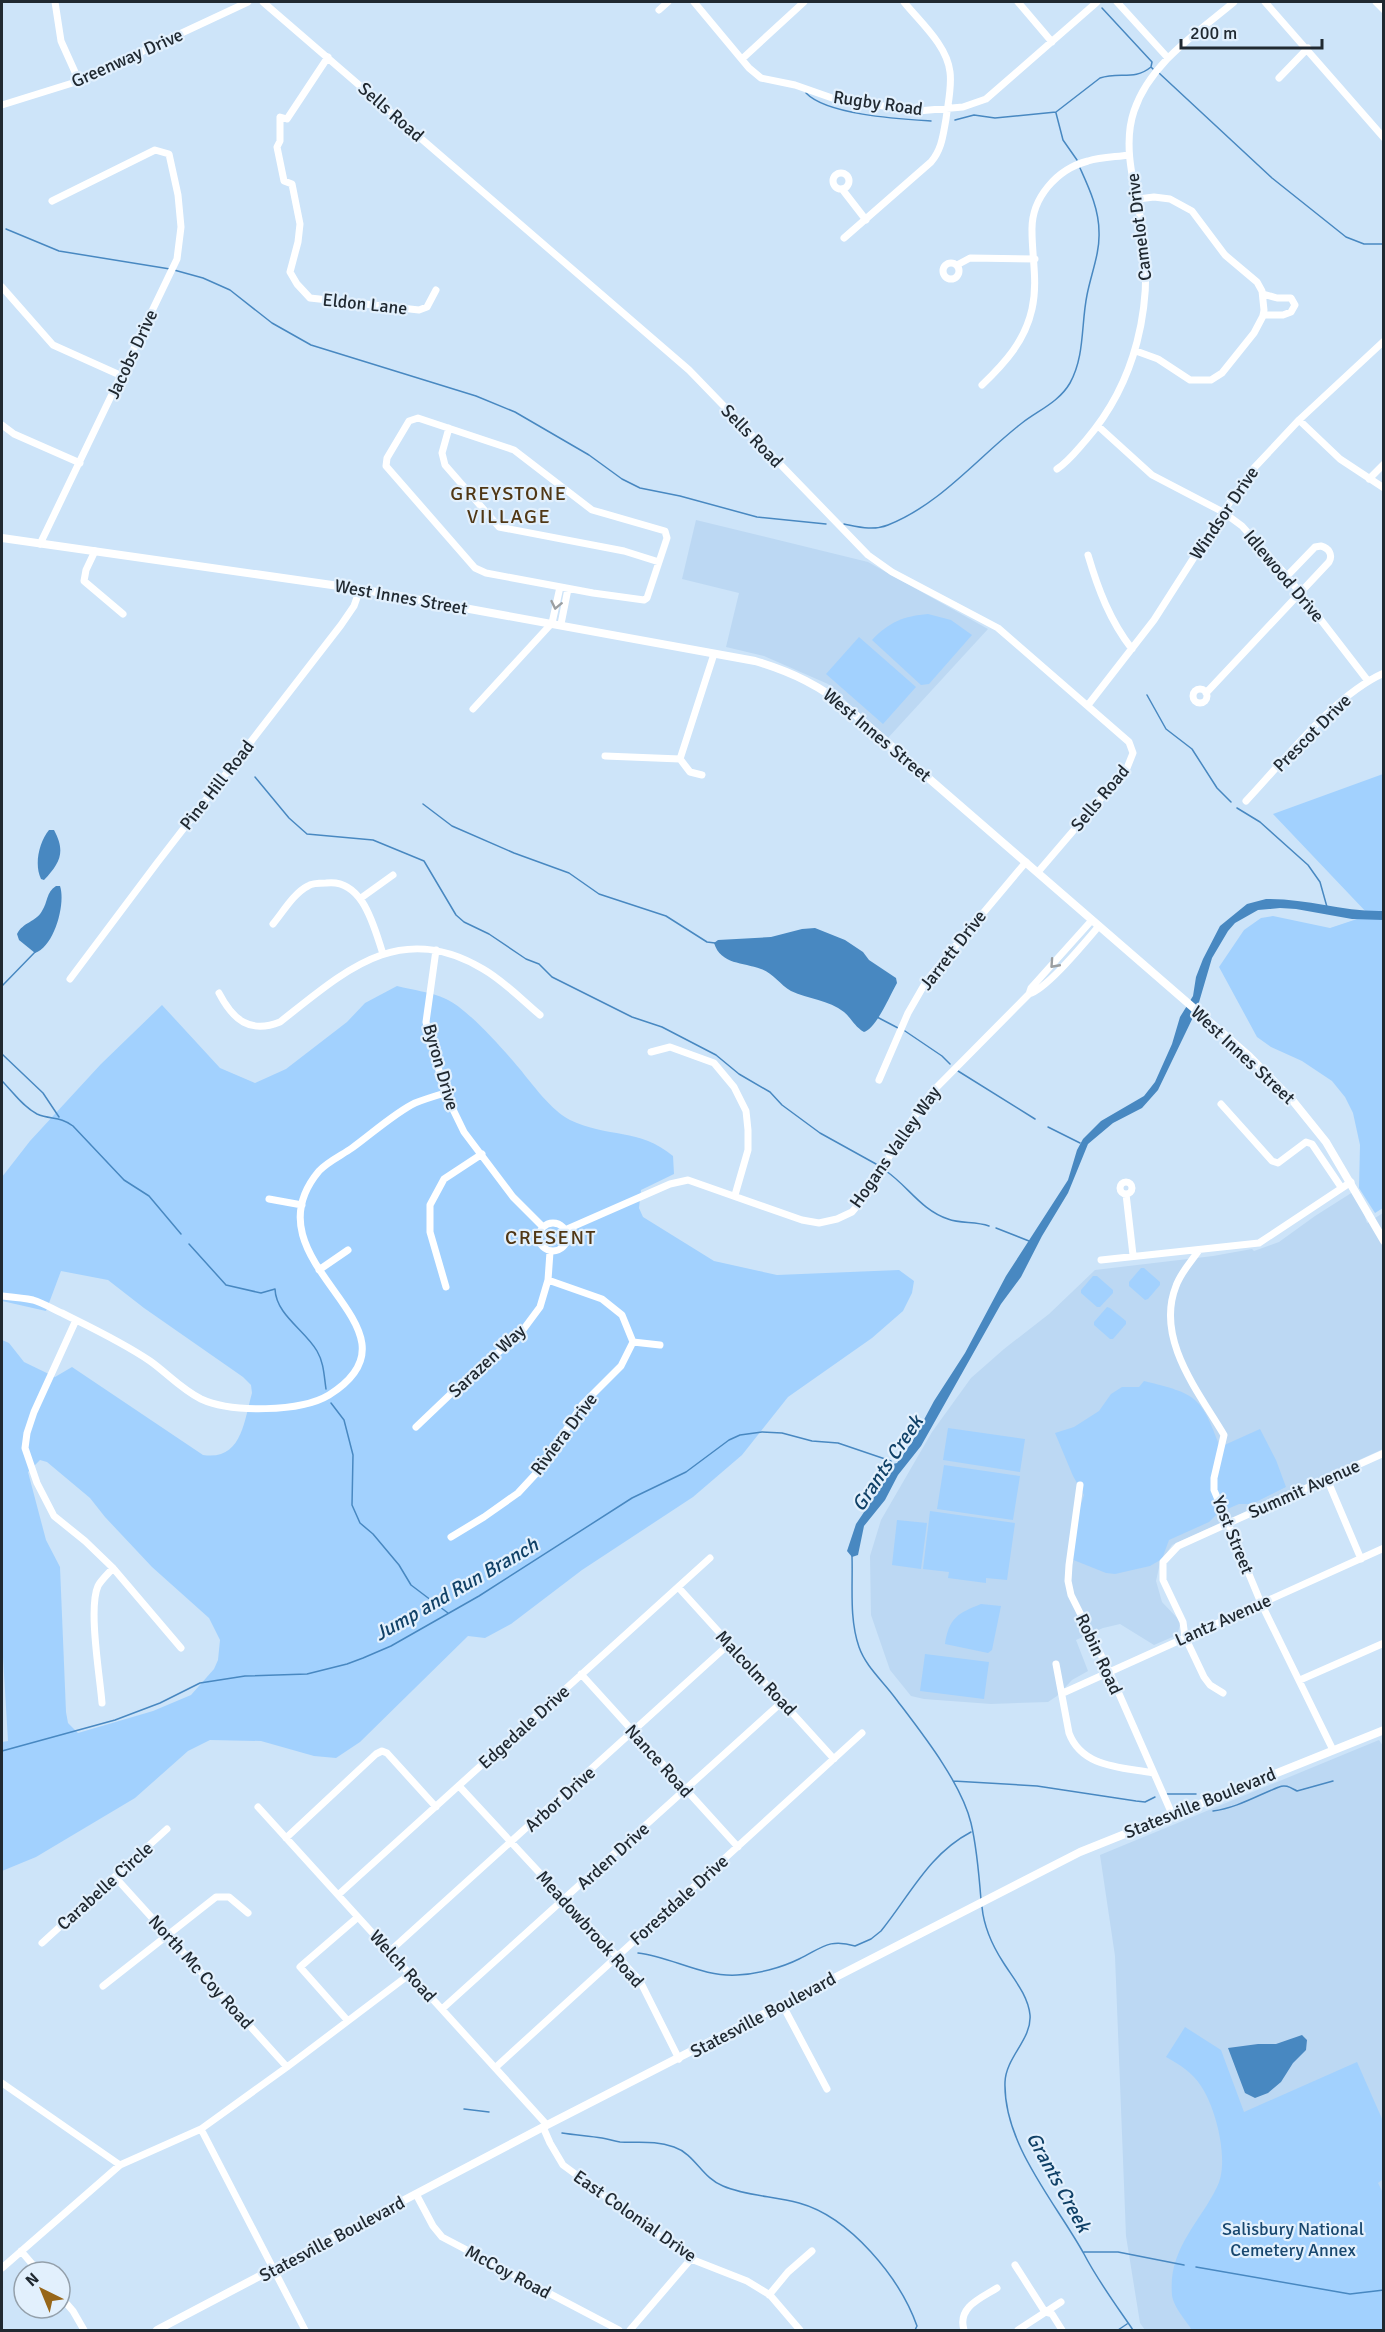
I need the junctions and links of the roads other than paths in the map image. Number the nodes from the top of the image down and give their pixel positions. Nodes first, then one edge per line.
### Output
1 (55, 2) edge
2 (248, 2) edge
3 (263, 2) edge
4 (669, 2) edge
5 (694, 2) edge
6 (804, 2) edge
7 (904, 2) edge
8 (1018, 2) edge
9 (1096, 2) edge
10 (1117, 2) edge
11 (1234, 2) edge
12 (1265, 2) edge
13 (1376, 2) edge
14 (659, 10) dead end
15 (1383, 10) edge
16 (1052, 42) junction
17 (1308, 48) junction
18 (328, 57) junction
19 (1168, 58) junction
20 (742, 59) junction
21 (1279, 78) dead end
22 (79, 81) junction
23 (2, 105) edge
24 (947, 108) junction
25 (1383, 138) edge
26 (1129, 155) junction
27 (842, 189) dead end
28 (1138, 199) junction
29 (52, 201) dead end
30 (866, 219) junction
31 (844, 238) dead end
32 (1035, 259) junction
33 (957, 265) dead end
34 (2, 287) edge
35 (436, 290) dead end
36 (1263, 294) junction
37 (1263, 315) junction
38 (1383, 341) edge
39 (1136, 351) junction
40 (122, 376) junction
41 (982, 385) dead end
42 (1299, 420) junction
43 (2, 424) edge
44 (1098, 426) junction
45 (449, 428) junction
46 (80, 463) junction
47 (1383, 464) edge
48 (1058, 469) dead end
49 (1369, 479) junction
50 (1383, 488) edge
51 (1223, 512) junction
52 (2, 538) edge
53 (40, 544) junction
54 (95, 551) junction
55 (1088, 555) dead end
56 (659, 562) junction
57 (1287, 576) junction
58 (560, 587) junction
59 (568, 588) junction
60 (360, 589) junction
61 (1301, 594) junction
62 (123, 614) dead end
63 (557, 624) junction
64 (1132, 649) junction
65 (714, 654) junction
66 (1383, 673) edge
67 (1368, 681) junction
68 (1206, 693) dead end
69 (1088, 705) junction
70 (473, 709) dead end
71 (604, 756) dead end
72 (680, 759) junction
73 (702, 775) dead end
74 (1246, 801) dead end
75 (1026, 862) junction
76 (1038, 872) junction
77 (393, 875) dead end
78 (361, 898) junction
79 (1096, 923) junction
80 (273, 924) dead end
81 (436, 950) junction
82 (383, 954) junction
83 (70, 980) dead end
84 (219, 993) dead end
85 (540, 1015) dead end
86 (651, 1052) dead end
87 (879, 1080) dead end
88 (445, 1093) junction
89 (1221, 1104) dead end
90 (482, 1154) junction
91 (1351, 1182) junction
92 (1341, 1187) junction
93 (1126, 1194) dead end
94 (735, 1195) junction
95 (1358, 1195) junction
96 (269, 1199) dead end
97 (302, 1204) junction
98 (543, 1227) junction
99 (565, 1230) junction
100 (1383, 1230) edge
101 (1383, 1241) edge
102 (348, 1250) dead end
103 (1198, 1250) junction
104 (550, 1252) junction
105 (1132, 1255) junction
106 (1101, 1260) dead end
107 (319, 1270) junction
108 (548, 1280) junction
109 (446, 1287) dead end
110 (2, 1296) edge
111 (76, 1320) junction
112 (633, 1342) junction
113 (660, 1345) dead end
114 (416, 1427) dead end
115 (1383, 1453) edge
116 (1327, 1479) junction
117 (1080, 1485) dead end
118 (1228, 1523) junction
119 (451, 1537) dead end
120 (1383, 1548) edge
121 (710, 1558) dead end
122 (1361, 1559) junction
123 (112, 1568) junction
124 (678, 1587) junction
125 (1261, 1603) junction
126 (1185, 1637) junction
127 (1383, 1643) edge
128 (728, 1645) junction
129 (181, 1648) dead end
130 (1056, 1664) dead end
131 (1109, 1671) junction
132 (581, 1674) junction
133 (1300, 1680) junction
134 (1063, 1693) junction
135 (1223, 1693) dead end
136 (783, 1702) junction
137 (102, 1703) dead end
138 (1383, 1730) edge
139 (634, 1732) junction
140 (861, 1733) dead end
141 (1333, 1750) junction
142 (834, 1759) junction
143 (1153, 1773) junction
144 (459, 1786) junction
145 (686, 1790) junction
146 (258, 1807) dead end
147 (436, 1807) junction
148 (1172, 1814) junction
149 (167, 1829) dead end
150 (286, 1838) junction
151 (511, 1842) junction
152 (738, 1847) junction
153 (115, 1876) junction
154 (338, 1894) junction
155 (565, 1899) junction
156 (248, 1913) dead end
157 (358, 1917) junction
158 (168, 1935) junction
159 (42, 1943) dead end
160 (390, 1951) junction
161 (617, 1956) junction
162 (410, 1974) junction
163 (103, 1986) dead end
164 (783, 2004) junction
165 (442, 2009) junction
166 (348, 2021) junction
167 (679, 2058) junction
168 (287, 2067) junction
169 (496, 2067) junction
170 (2, 2083) edge
171 (827, 2089) dead end
172 (545, 2126) junction
173 (201, 2129) junction
174 (120, 2165) junction
175 (416, 2194) junction
176 (21, 2251) junction
177 (812, 2251) dead end
178 (692, 2259) junction
179 (29, 2260) edge
180 (1015, 2265) dead end
181 (2, 2268) edge
182 (273, 2270) junction
183 (997, 2288) dead end
184 (769, 2295) junction
185 (1061, 2302) dead end
186 (72, 2310) edge
187 (1045, 2312) junction
188 (84, 2331) edge
189 (157, 2331) edge
190 (305, 2331) edge
191 (619, 2331) edge
192 (630, 2331) edge
193 (800, 2331) edge
194 (964, 2331) edge
195 (1018, 2331) edge
196 (1062, 2331) edge

1 - 22 street
2 - 22 street, Greenway Drive
3 - 18 street, Sells Road
4 - 14 street
5 - 20 street, Rugby Road
6 - 20 street
7 - 24 street
8 - 16 street
9 - 16 street, Rugby Road
10 - 19 street
11 - 19 street, Camelot Drive
12 - 17 street
13 - 15 street
16 - 24 street, Rugby Road
17 - 21 street
17 - 25 street
18 - 35 street, Eldon Lane
18 - 69 street, Sells Road
19 - 26 street, Camelot Drive
20 - 24 street, Rugby Road
22 - 23 street, Greenway Drive
24 - 30 street
26 - 28 street, Camelot Drive
26 - 32 street
27 - 30 street
28 - 36 street
28 - 39 street, Camelot Drive
29 - 40 street, Jacobs Drive
30 - 31 street
32 - 33 street
32 - 41 street
34 - 40 street
36 - 37 street
36 - 37 street
37 - 39 street
38 - 42 street, Windsor Drive
39 - 44 street, Camelot Drive
40 - 46 street, Jacobs Drive
42 - 49 street
42 - 51 street, Windsor Drive
43 - 46 street
44 - 48 street, Camelot Drive
44 - 51 street, Idlewood Drive
45 - 56 street
45 - 56 street
45 - 58 street
46 - 53 street, Jacobs Drive
47 - 49 street
49 - 50 street
51 - 57 street, Idlewood Drive
51 - 64 street, Windsor Drive
52 - 53 main road, West Innes Street
53 - 54 main road, West Innes Street
54 - 60 main road, West Innes Street
54 - 62 street
55 - 64 street
56 - 59 street
57 - 61 street, Idlewood Drive
57 - 61 street
58 - 59 street
58 -> 63 street
59 - 63 street
60 - 63 main road, West Innes Street
60 - 83 street, Pine Hill Road
61 - 67 street, Idlewood Drive
61 - 68 street
63 - 65 main road, West Innes Street
63 - 70 street
64 - 69 street, Windsor Drive
65 - 72 street
65 - 75 main road, West Innes Street
66 - 67 street, Prescot Drive
67 - 74 street, Prescot Drive
69 - 76 street, Sells Road
71 - 72 street
72 - 73 street
75 - 76 main road, West Innes Street
75 - 87 street, Jarrett Drive
76 - 79 main road, West Innes Street
77 - 78 street
78 - 80 street
78 - 82 street
79 - 91 main road, West Innes Street
79 - 94 street, Hogans Valley Way
81 - 82 street
81 - 85 street
81 - 88 street, Byron Drive
82 - 84 street
86 - 94 street
88 - 90 street, Byron Drive
88 - 97 street
89 - 92 street
90 - 98 street, Byron Drive
90 - 109 street
91 - 92 street
91 - 95 main road, West Innes Street
92 - 103 street
93 - 105 street
94 - 99 street, Hogans Valley Way
95 - 100 main road, West Innes Street
95 - 101 main road, West Innes Street
96 - 97 street
97 - 107 street
98 - 99 street
98 - 104 street
99 - 104 street
102 - 107 street
103 - 105 street
103 - 118 street, Yost Street
104 - 108 street, Sarazen Way
105 - 106 street
107 - 111 street
108 - 112 street
108 - 114 street, Sarazen Way
110 - 111 street
111 - 123 street
112 - 113 street
112 - 119 street, Riviera Drive
115 - 116 street, Summit Avenue
116 - 118 street, Summit Avenue
116 - 122 street
117 - 131 street, Robin Road
118 - 125 street, Yost Street
118 - 126 street, Summit Avenue
120 - 122 street, Lantz Avenue
121 - 124 street, Edgedale Drive
122 - 125 street, Lantz Avenue
123 - 129 street
123 - 137 street
124 - 128 street, Malcolm Road
124 - 132 street, Edgedale Drive
125 - 126 street, Lantz Avenue
125 - 133 street, Yost Street
126 - 131 street, Lantz Avenue
126 - 135 street
127 - 133 street
128 - 136 street, Malcolm Road
128 - 139 street, Arbor Drive
130 - 134 street
131 - 134 street, Lantz Avenue
131 - 143 street, Robin Road
132 - 139 street, Nance Road
132 - 144 street, Edgedale Drive
133 - 141 street, Yost Street
134 - 143 street
136 - 142 street, Malcolm Road
136 - 145 street, Arden Drive
138 - 141 main road, Statesville Boulevard
139 - 145 street, Nance Road
139 - 151 street, Arbor Drive
140 - 142 street, Forestdale Drive
141 - 148 main road, Statesville Boulevard
142 - 152 street, Forestdale Drive
143 - 148 street, Robin Road
144 - 147 street, Edgedale Drive
144 - 151 street, Meadowbrook Road
145 - 152 street, Nance Road
145 - 155 street, Arden Drive
146 - 150 street, Welch Road
147 - 150 street
147 - 154 street, Edgedale Drive
148 - 164 main road, Statesville Boulevard
149 - 153 street, Carabelle Circle
150 - 154 street, Welch Road
151 - 155 street, Meadowbrook Road
151 - 160 street, Arbor Drive
152 - 161 street, Forestdale Drive
153 - 158 street, North Mc Coy Road
153 - 159 street, Carabelle Circle
154 - 157 street, Welch Road
155 - 161 street, Meadowbrook Road
155 - 165 street, Arden Drive
156 - 158 street
157 - 160 street, Welch Road
157 - 166 street
158 - 163 street
158 - 168 street, North Mc Coy Road
160 - 162 street, Welch Road
161 - 167 street, Meadowbrook Road
161 - 169 street, Forestdale Drive
162 - 165 street, Welch Road
162 - 166 street
164 - 167 main road, Statesville Boulevard
164 - 171 street
165 - 169 street, Welch Road
166 - 168 street
167 - 172 main road, Statesville Boulevard
168 - 173 street
169 - 172 street, Welch Road
170 - 174 street
172 - 175 main road, Statesville Boulevard
172 - 178 street, East Colonial Drive
173 - 174 street
173 - 182 street
174 - 176 street
175 - 182 main road, Statesville Boulevard
175 - 191 street, McCoy Road
176 - 179 street
176 - 181 street
177 - 184 street
178 - 184 street, East Colonial Drive
178 - 192 street
180 - 187 street
182 - 189 main road, Statesville Boulevard
182 - 190 street
183 - 194 street
184 - 193 street, East Colonial Drive
185 - 187 street
186 - 188 street
187 - 195 street
187 - 196 street

